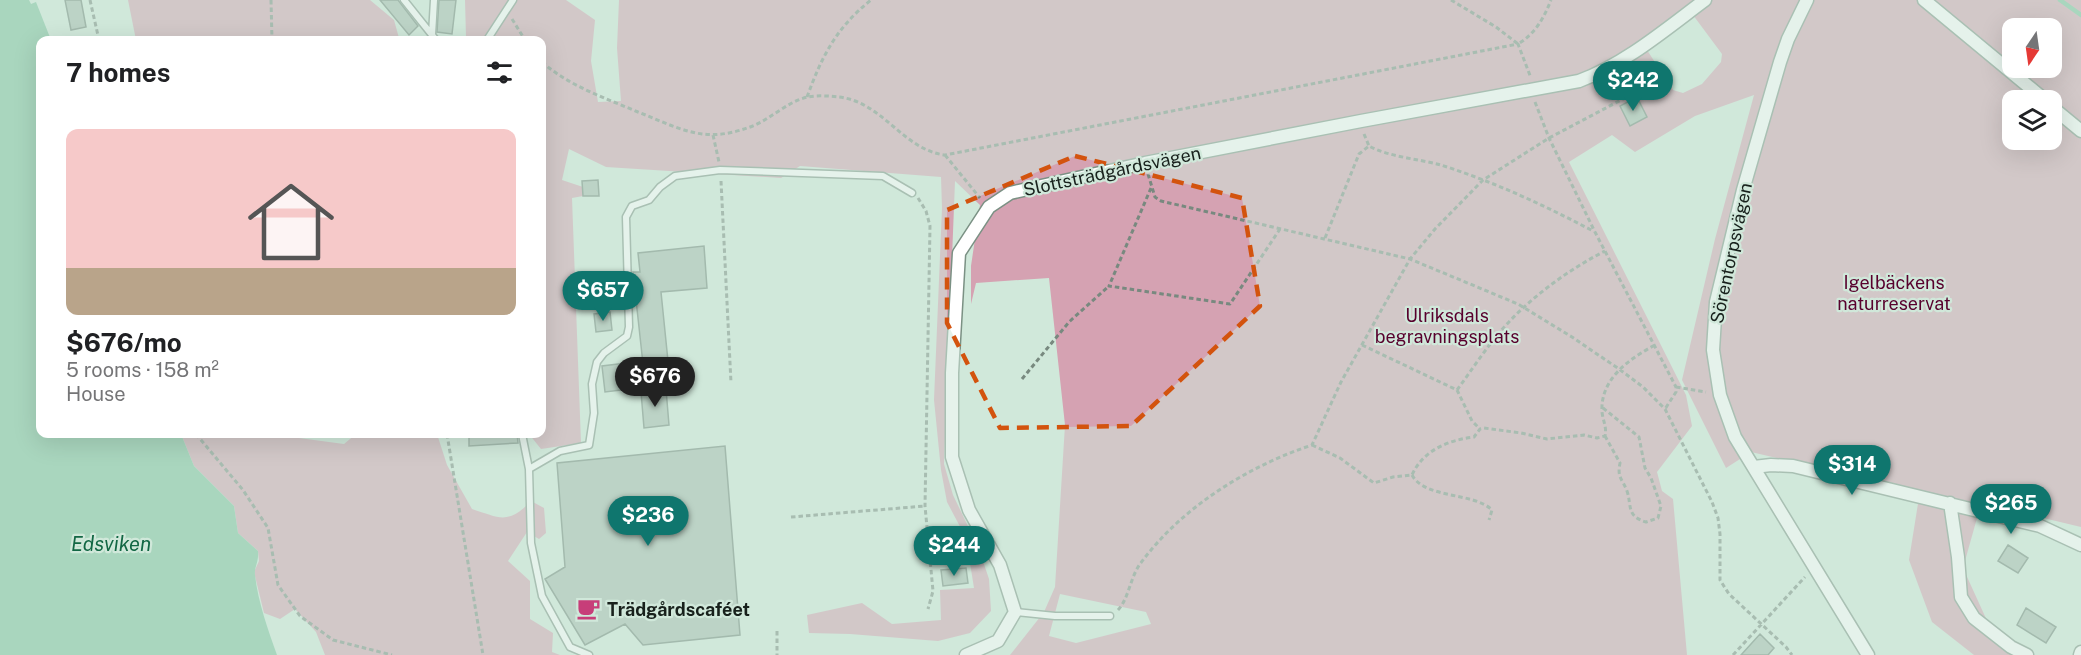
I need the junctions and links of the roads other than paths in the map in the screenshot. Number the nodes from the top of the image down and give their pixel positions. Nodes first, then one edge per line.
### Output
1 (404, 0) edge
2 (434, 0) edge
3 (513, 0) edge
4 (1705, 0) edge
5 (1807, 0) edge
6 (1924, 0) edge
7 (432, 36) edge
8 (434, 36) edge
9 (490, 36) edge
10 (2033, 90) edge
11 (2062, 115) edge
12 (2081, 131) edge
13 (912, 193) road end
14 (523, 438) edge
15 (1754, 467) junction
16 (529, 469) junction
17 (1950, 503) junction
18 (2081, 545) edge
19 (1015, 612) junction
20 (1110, 616) road end
21 (589, 655) edge
22 (966, 655) edge
23 (1868, 655) edge
24 (2027, 655) edge

1 - 7 lane
2 - 8 lane
3 - 9 lane
4 - 19 street, Slottsträdgårdsvägen
5 - 15 street, Sörentorpsvägen
6 - 10 street
11 - 12 street
13 - 16 lane
14 - 16 lane
15 - 17 street
15 - 23 street, Sörentorpsvägen
16 - 21 lane
17 - 18 street
17 - 24 street
19 - 20 lane
19 - 22 street

